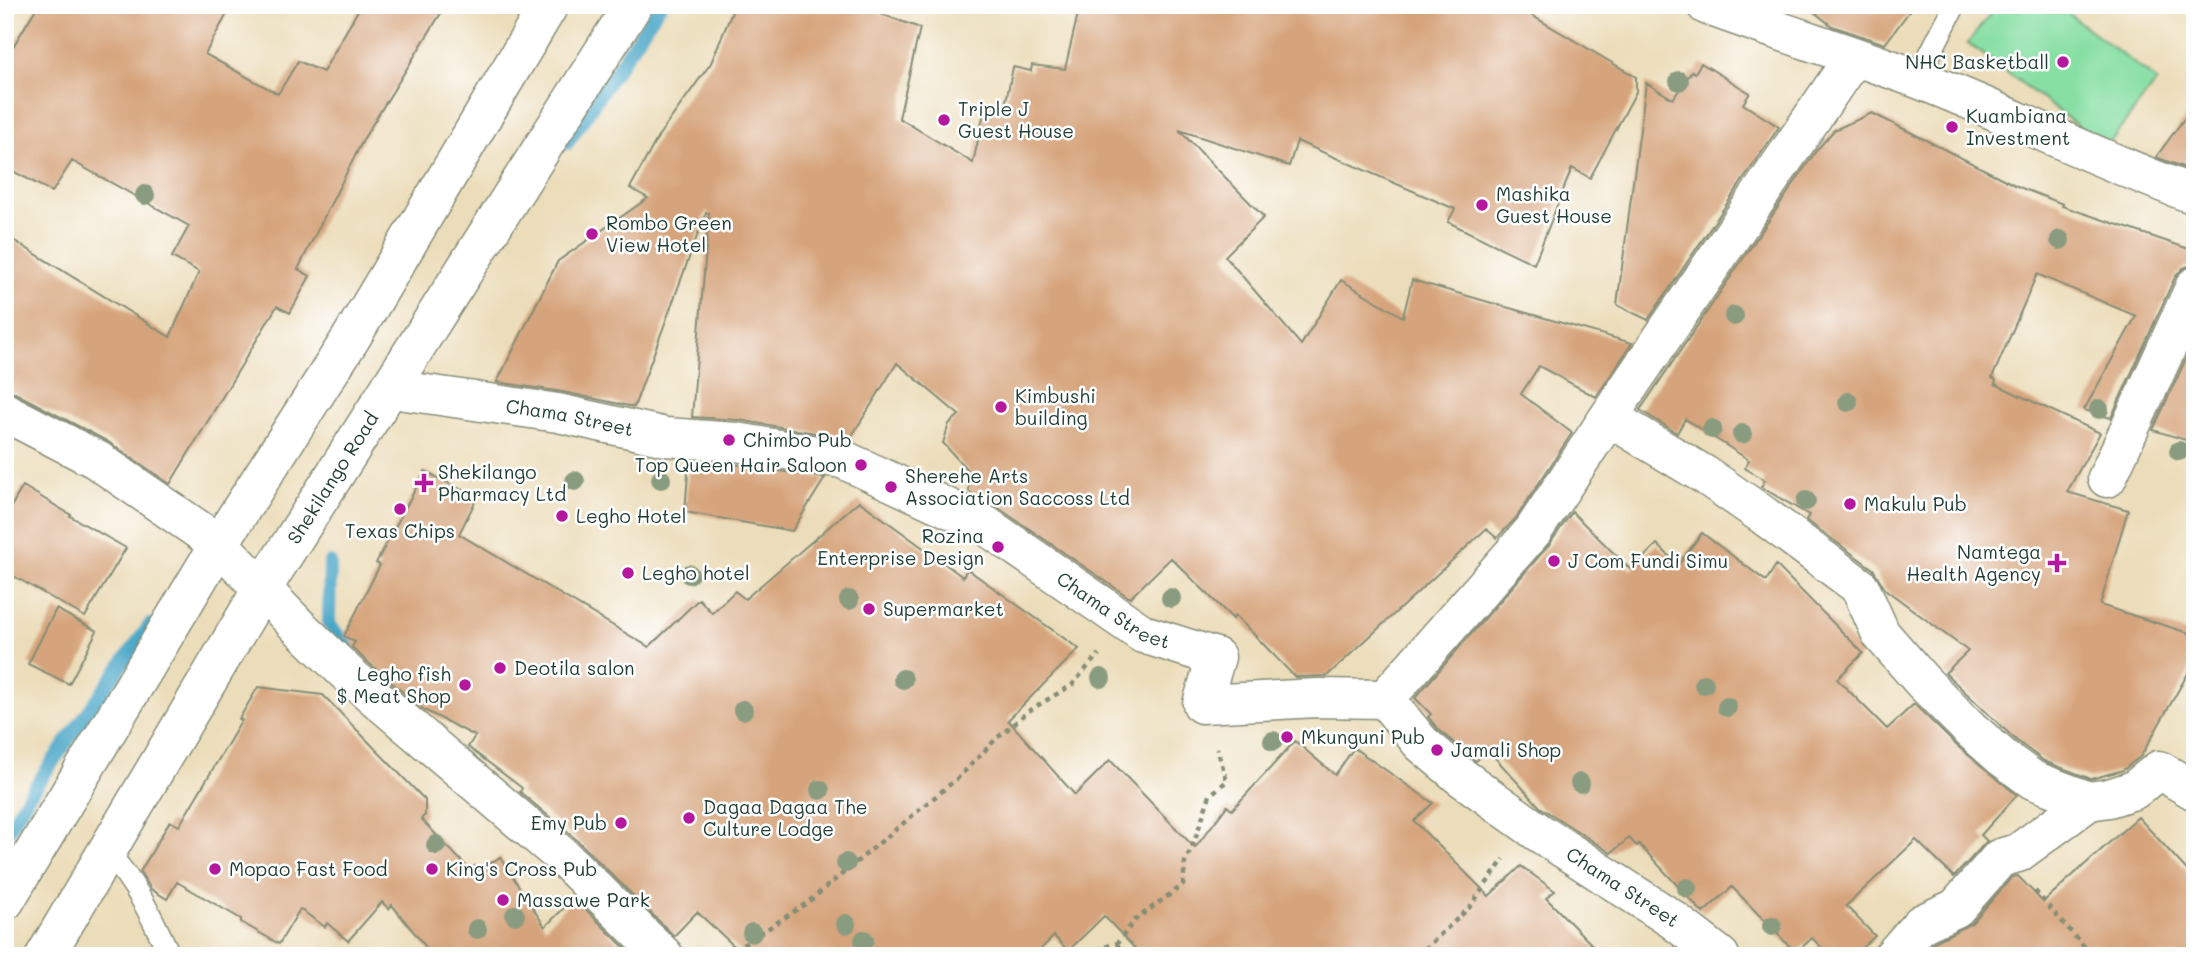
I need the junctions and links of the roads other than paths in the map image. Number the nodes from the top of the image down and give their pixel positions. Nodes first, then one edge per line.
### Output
1 (633, 5) edge
2 (1706, 5) edge
3 (1955, 5) edge
4 (547, 6) edge
5 (1853, 58) junction
6 (1917, 79) junction
7 (2195, 195) edge
8 (2195, 286) edge
9 (392, 388) junction
10 (5, 412) edge
11 (1609, 418) junction
12 (2107, 478) dead end
13 (219, 544) junction
14 (262, 589) junction
15 (1385, 699) junction
16 (2195, 791) edge
17 (2089, 801) junction
18 (107, 852) junction
19 (5, 901) edge
20 (45, 956) edge
21 (170, 956) edge
22 (664, 956) edge
23 (1720, 956) edge
24 (1893, 956) edge

1 - 9 street, Shekilango Road
2 - 5 street
3 - 6 lane
4 - 13 street
5 - 6 street
5 - 11 street
6 - 7 street
8 - 12 street
9 - 14 street, Shekilango Road
9 - 15 street, Chama Street
10 - 13 street
11 - 15 street
11 - 17 street
13 - 14 street
13 - 19 street
14 - 18 street, Shekilango Road
14 - 22 street
15 - 23 street, Chama Street
16 - 17 street
17 - 24 street
18 - 20 street, Shekilango Road
18 - 21 lane

